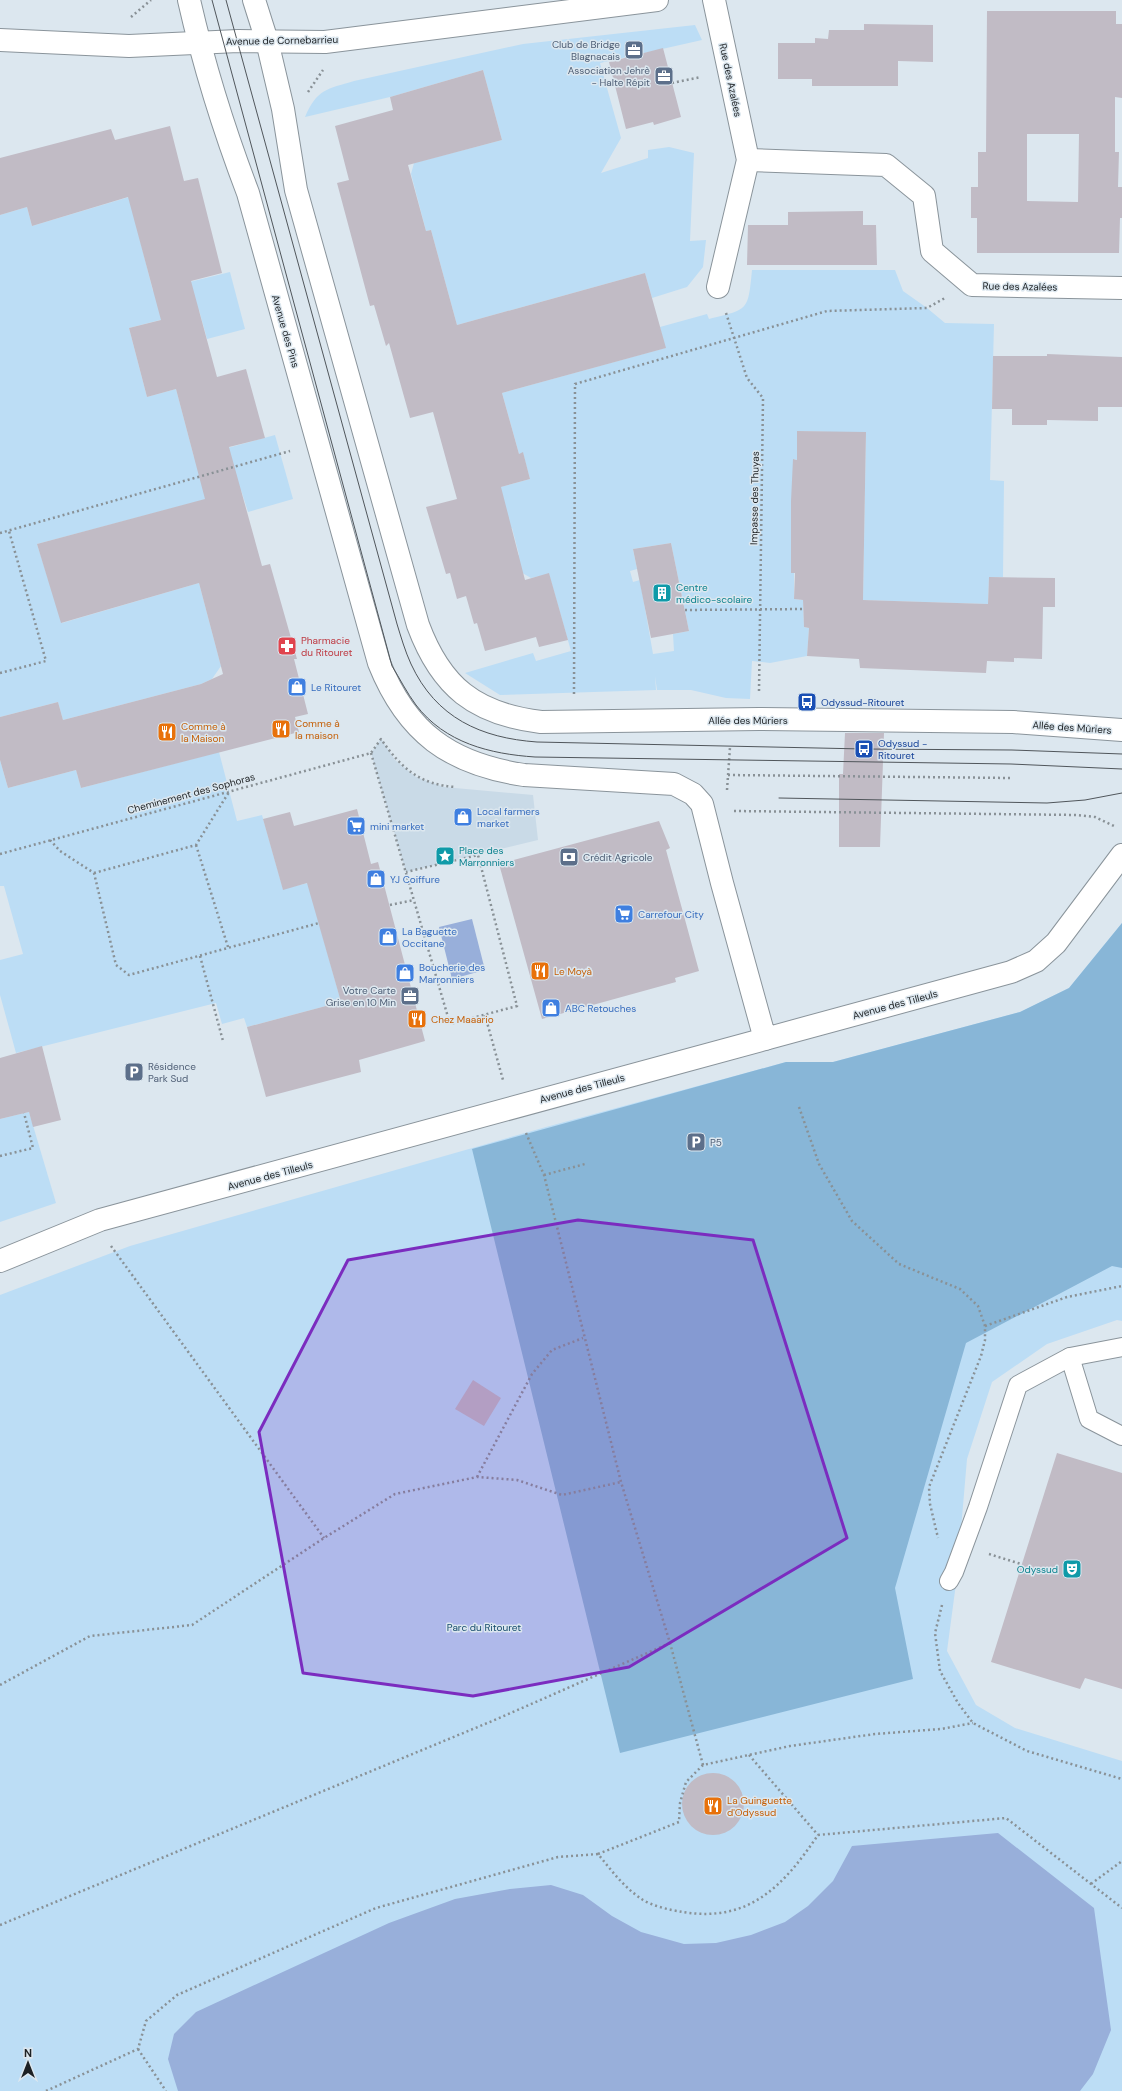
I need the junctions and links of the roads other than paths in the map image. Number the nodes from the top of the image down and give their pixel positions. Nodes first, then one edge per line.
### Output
1 (189, 0) edge
2 (254, 0) edge
3 (657, 0) edge
4 (714, 0) edge
5 (0, 40) edge
6 (267, 41) junction
7 (198, 42) junction
8 (748, 160) junction
9 (718, 287) road end
10 (1122, 288) edge
11 (1122, 730) edge
12 (1122, 855) edge
13 (765, 1039) junction
14 (0, 1261) edge
15 (1122, 1347) edge
16 (1070, 1357) junction
17 (1122, 1436) edge
18 (949, 1581) road end

1 - 7 street, Avenue des Pins
2 - 6 street
3 - 6 street, Avenue de Cornebarrieu
4 - 8 street, Rue des Azalées
5 - 7 street, Avenue de Cornebarrieu
6 - 7 street, Avenue de Cornebarrieu
6 - 11 street, Allée des Mûriers
7 - 13 street, Avenue des Pins
8 - 9 street, Rue des Azalées
8 - 10 street, Rue des Azalées
12 - 13 street, Avenue des Tilleuls
13 - 14 street, Avenue des Tilleuls
15 - 16 lane
16 - 17 lane
16 - 18 lane

